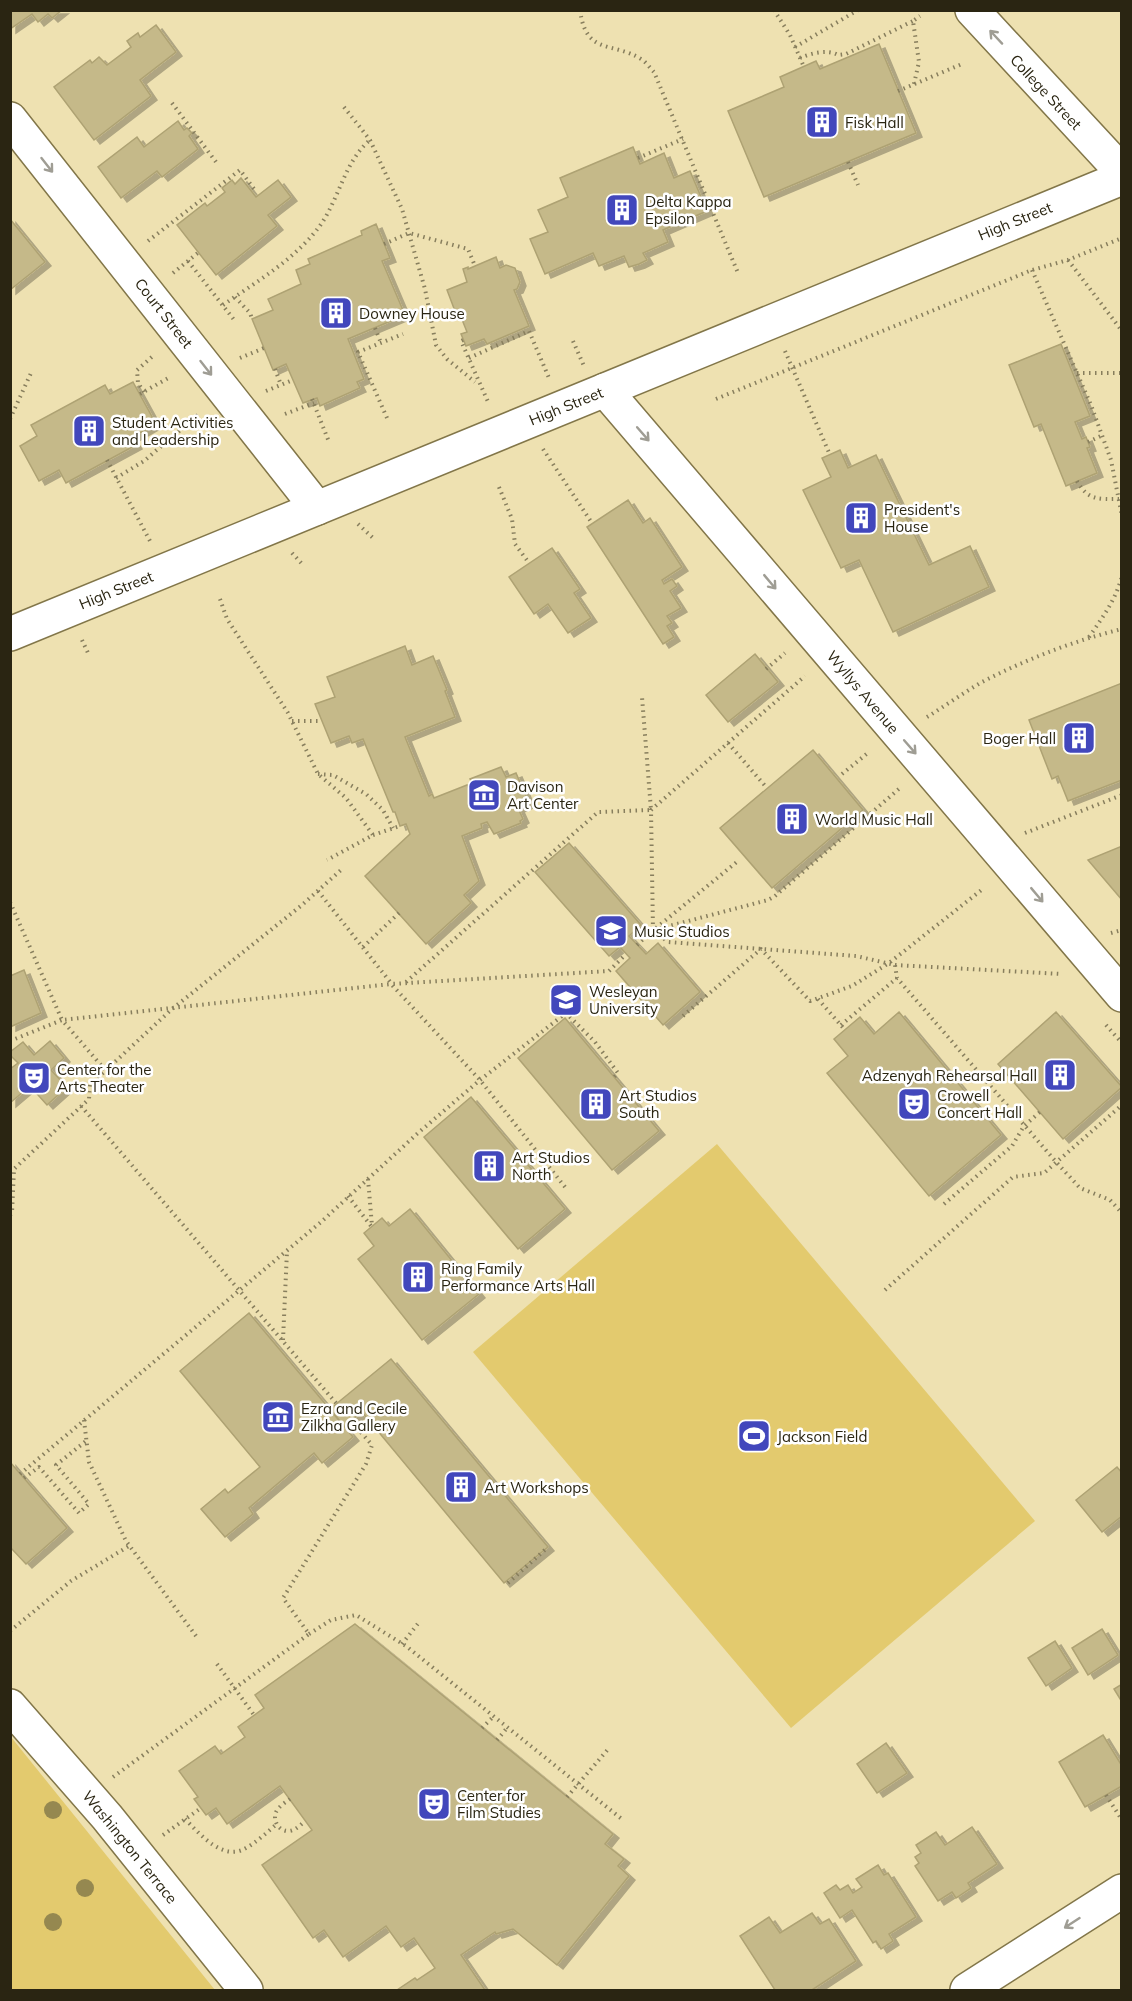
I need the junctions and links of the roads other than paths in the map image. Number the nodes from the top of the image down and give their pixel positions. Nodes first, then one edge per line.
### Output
1 (972, 10) edge
2 (10, 119) edge
3 (1122, 172) edge
4 (1122, 178) edge
5 (594, 378) junction
6 (317, 508) junction
7 (10, 634) edge
8 (1110, 1006) edge
9 (10, 1706) edge
10 (1122, 1891) edge
11 (246, 1990) edge
12 (967, 1990) edge

3 -> 1 street, College Street
2 -> 6 street, Court Street
4 - 5 street, High Street
5 - 6 street, High Street
5 -> 8 street, Wyllys Avenue
6 - 7 street, High Street
9 - 11 street, Washington Terrace
10 -> 12 street

